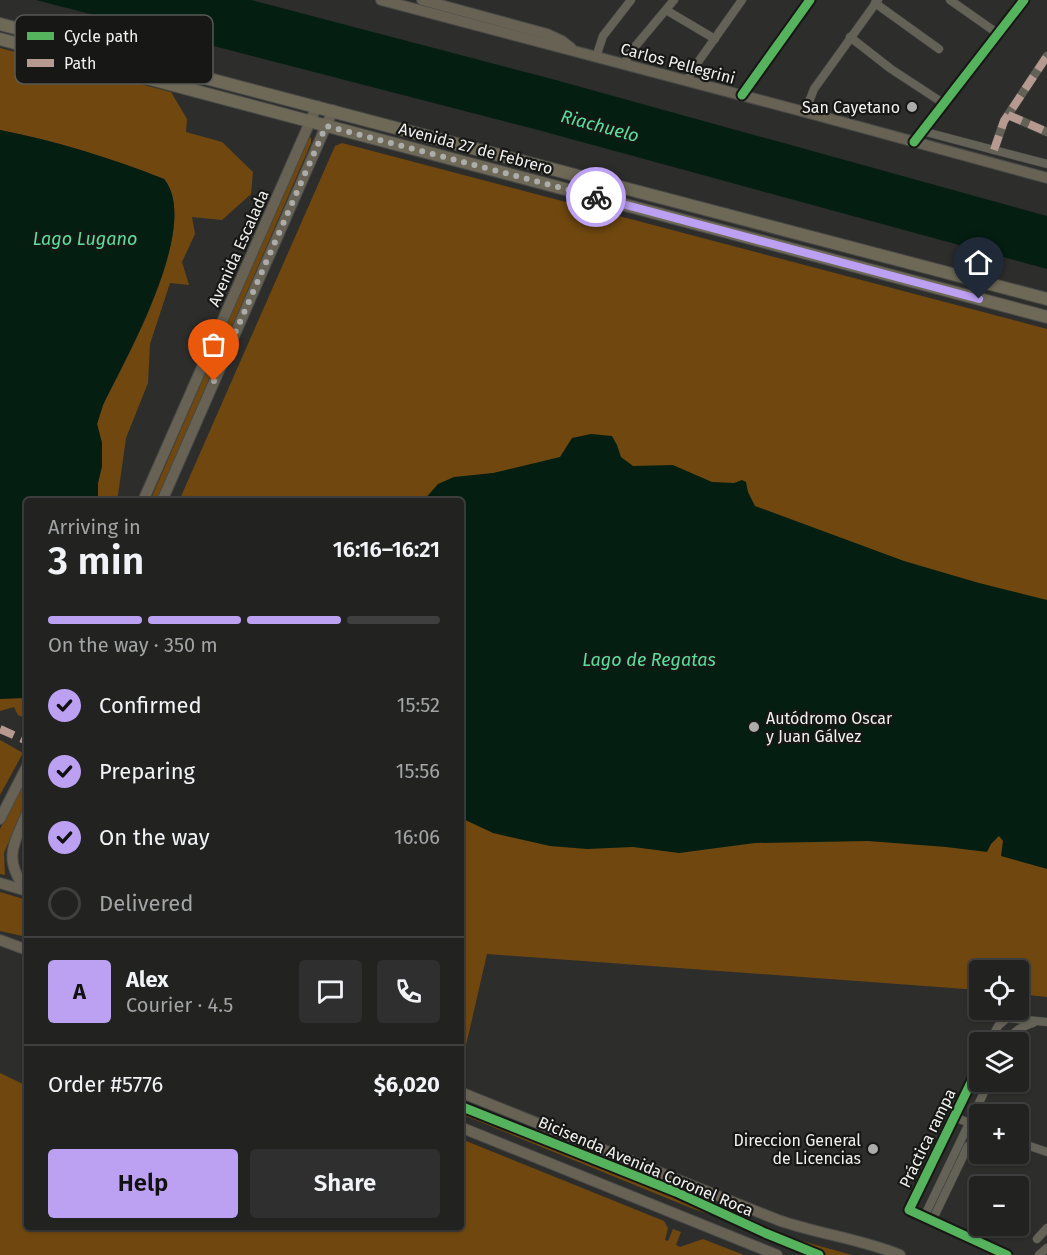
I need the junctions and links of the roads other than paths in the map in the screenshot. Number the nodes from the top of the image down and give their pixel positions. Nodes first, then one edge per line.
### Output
1 (381, 0) edge
2 (422, 0) edge
3 (631, 0) edge
4 (674, 0) edge
5 (742, 0) edge
6 (810, 0) edge
7 (950, 0) edge
8 (1024, 0) edge
9 (876, 2) edge
10 (666, 10) junction
11 (0, 24) edge
12 (15, 28) edge
13 (997, 33) junction
14 (850, 37) junction
15 (0, 39) edge
16 (715, 39) junction
17 (15, 43) edge
18 (939, 49) dead end
19 (573, 51) junction
20 (1047, 56) edge
21 (596, 57) junction
22 (625, 65) junction
23 (213, 79) edge
24 (687, 81) junction
25 (168, 84) edge
26 (742, 95) junction
27 (943, 103) junction
28 (317, 106) junction
29 (333, 110) junction
30 (805, 112) junction
31 (1008, 115) junction
32 (310, 122) junction
33 (326, 126) junction
34 (922, 131) junction
35 (1047, 132) edge
36 (914, 142) junction
37 (994, 150) junction
38 (1047, 164) edge
39 (1047, 178) edge
40 (1047, 299) edge
41 (1047, 317) edge
42 (144, 498) edge
43 (163, 498) edge
44 (24, 772) edge
45 (0, 819) edge
46 (24, 821) edge
47 (0, 883) edge
48 (24, 888) edge
49 (24, 890) edge
50 (0, 940) edge
51 (24, 949) edge
52 (1037, 1021) junction
53 (1047, 1022) edge
54 (995, 1032) edge
55 (1015, 1032) edge
56 (969, 1086) edge
57 (464, 1094) edge
58 (954, 1117) junction
59 (969, 1123) edge
60 (969, 1125) edge
61 (464, 1129) edge
62 (968, 1146) dead end
63 (1029, 1146) edge
64 (1047, 1152) edge
65 (928, 1219) junction
66 (1047, 1228) edge
67 (1037, 1239) dead end
68 (1047, 1248) edge
69 (777, 1255) edge
70 (900, 1255) edge
71 (1006, 1255) edge
72 (1039, 1255) edge

1 - 19 main road, Carlos Pellegrini
2 - 19 main road, Carlos Pellegrini
3 - 21 street
4 - 10 street
5 - 16 street
6 - 26 street
7 - 13 street
8 - 13 main road
9 - 14 street
9 - 18 street
10 - 16 street
10 - 22 street
11 - 12 main road, Avenida 27 de Febrero
13 - 27 main road
14 - 27 street
14 - 30 street
15 - 17 main road, Avenida 27 de Febrero
16 - 24 street
19 - 21 main road, Carlos Pellegrini
20 - 31 street
21 - 22 main road, Carlos Pellegrini
22 - 24 main road, Carlos Pellegrini
23 - 28 main road, Avenida 27 de Febrero
24 - 26 main road, Carlos Pellegrini
25 - 32 main road, Avenida 27 de Febrero
26 - 30 main road, Carlos Pellegrini
27 - 34 main road
28 - 29 main road, Avenida 27 de Febrero
28 - 32 main road, Avenida Escalada
29 - 33 main road, Avenida Escalada
29 - 40 main road, Avenida 27 de Febrero
30 - 36 main road, Carlos Pellegrini
31 - 35 street
31 - 37 street
32 - 33 main road, Avenida 27 de Febrero
32 - 42 main road, Avenida Escalada
33 - 41 main road, Avenida 27 de Febrero
33 - 43 main road, Avenida Escalada
34 - 36 main road
34 - 37 street
36 - 39 main road, Carlos Pellegrini
37 - 38 street
44 - 45 main road
46 - 48 main road
47 - 49 main road
50 - 51 main road
52 - 53 street
52 - 54 street
52 - 55 street
56 - 58 street, Práctica rampa
57 - 70 main road
58 - 59 street
58 - 65 street, Práctica rampa
60 - 65 street
61 - 69 main road
62 - 65 street
63 - 64 street
65 - 71 street
66 - 67 street
68 - 72 street

